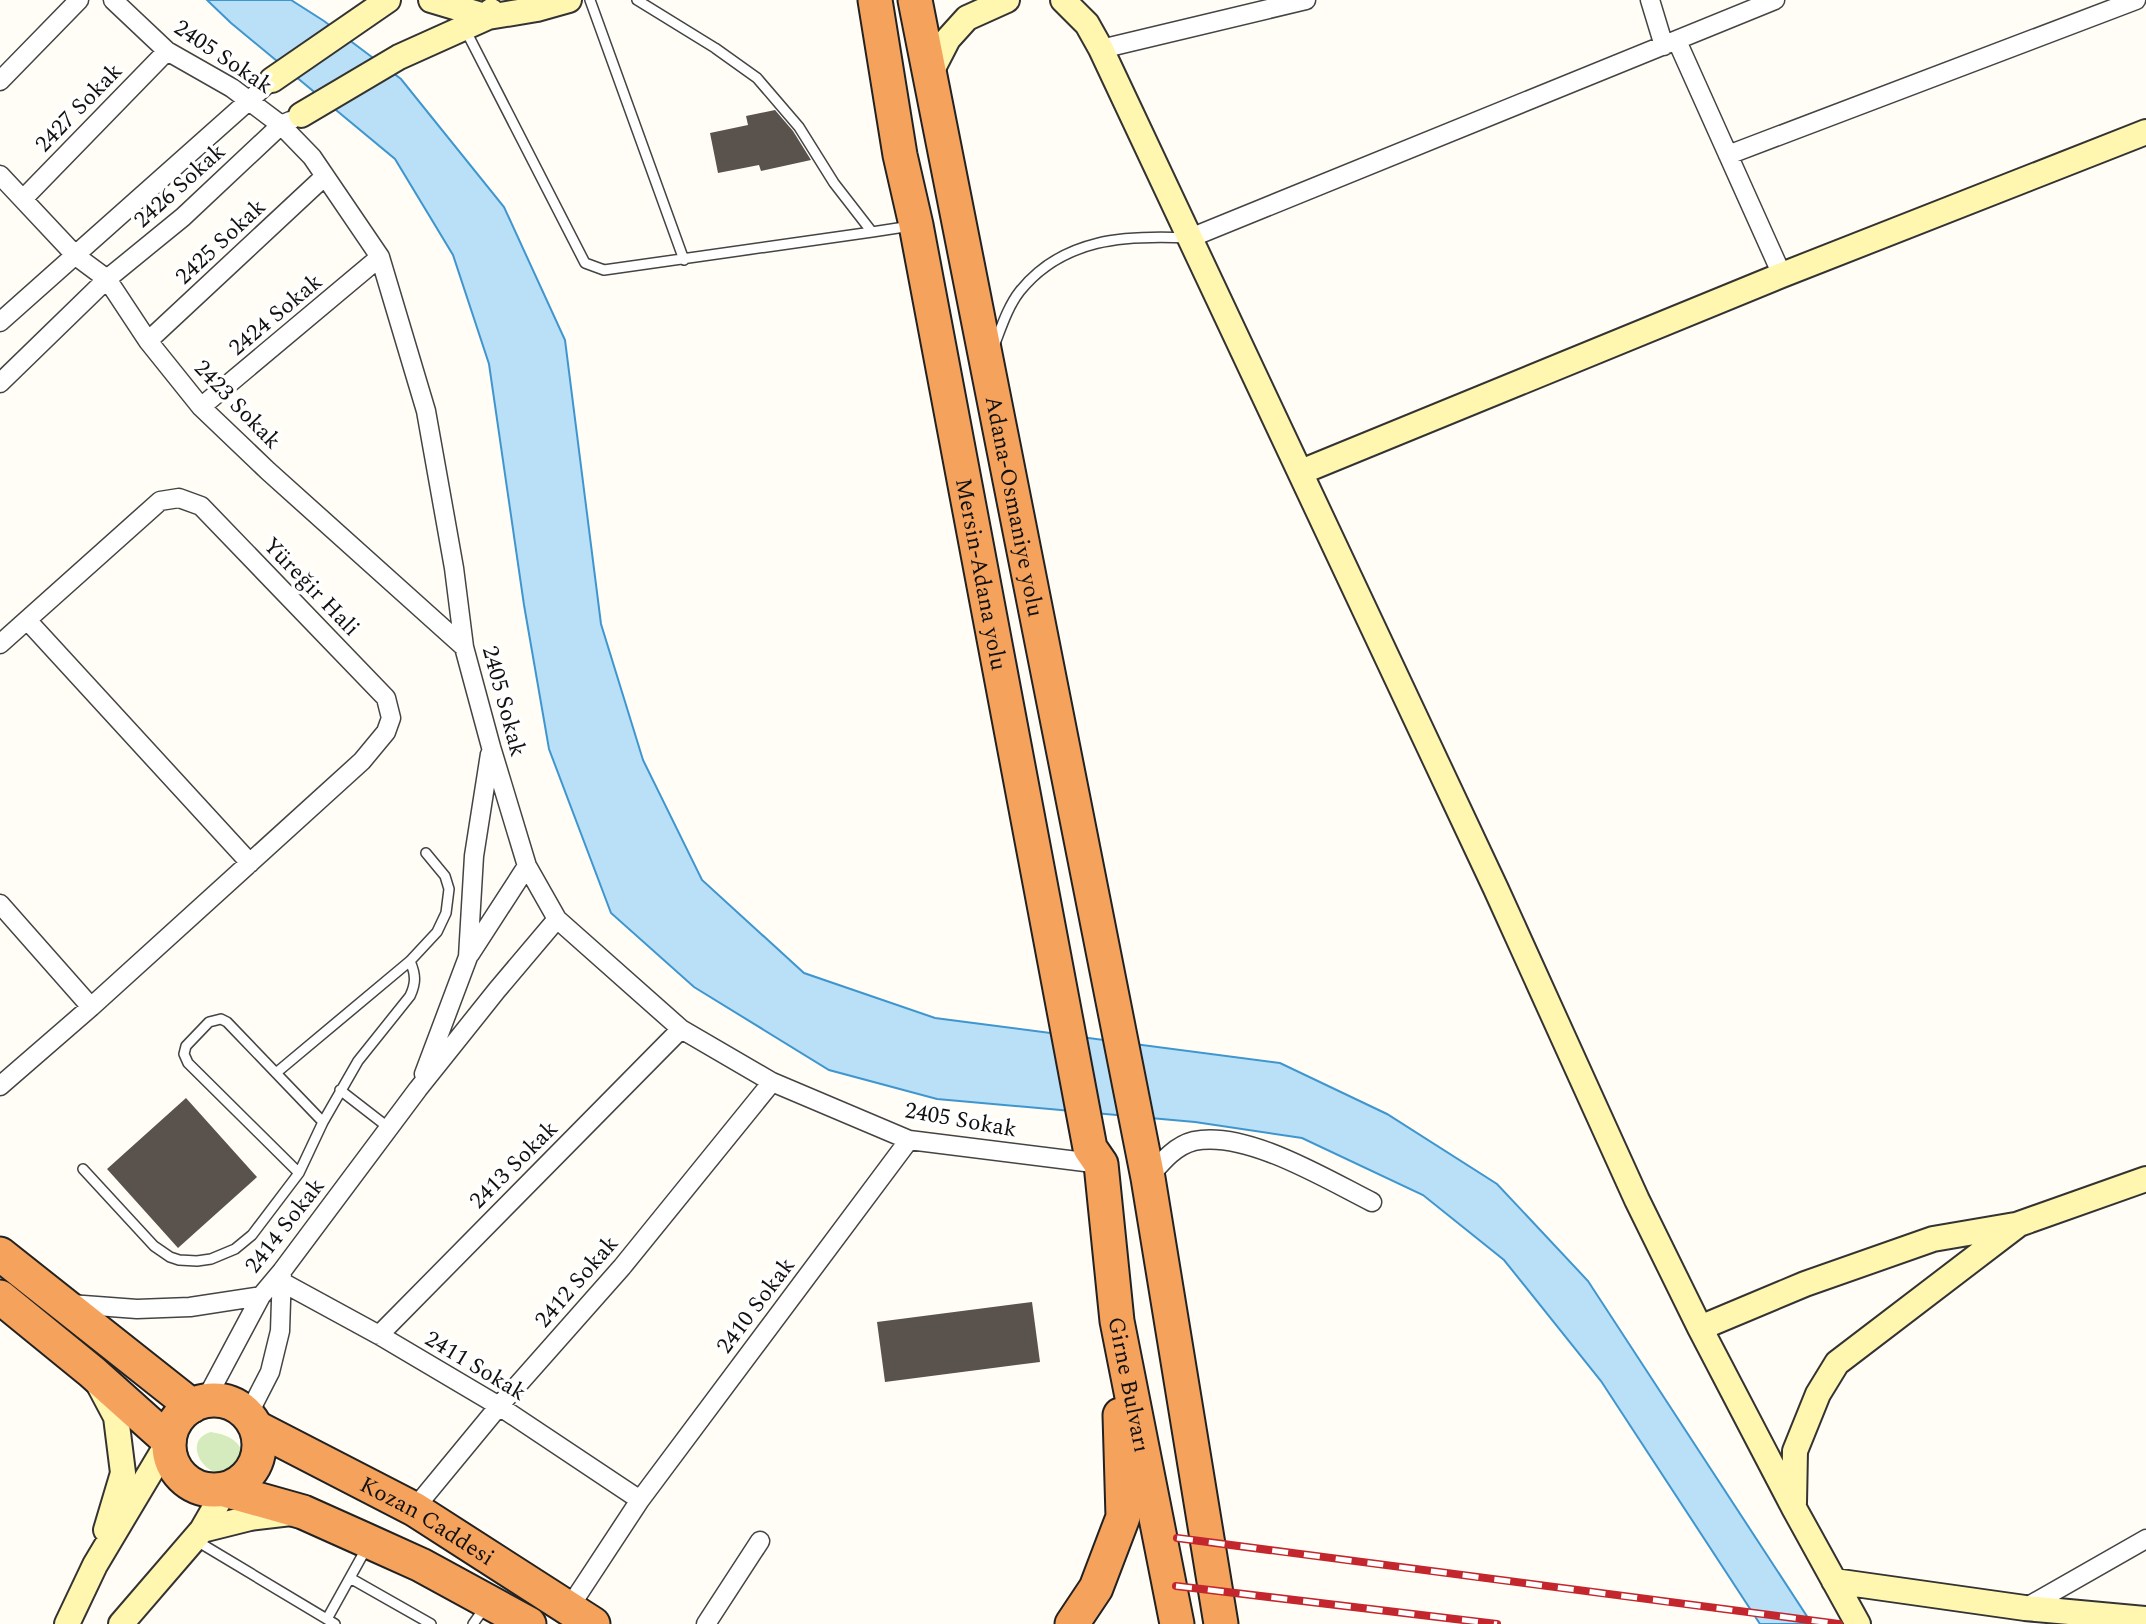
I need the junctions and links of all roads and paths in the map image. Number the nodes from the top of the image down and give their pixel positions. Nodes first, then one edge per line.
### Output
1 (79, 0) edge
2 (113, 0) edge
3 (431, 0) edge
4 (569, 0) edge
5 (590, 0) edge
6 (637, 0) edge
7 (875, 0) edge
8 (915, 0) edge
9 (1007, 0) edge
10 (1306, 0) edge
11 (1650, 0) edge
12 (1776, 0) edge
13 (2136, 0) edge
14 (1068, 2) edge
15 (490, 8) edge
16 (370, 9) edge
17 (464, 27) junction
18 (1670, 44) junction
19 (1101, 49) junction
20 (167, 51) junction
21 (929, 76) junction
22 (0, 80) edge
23 (272, 80) joint
24 (250, 101) junction
25 (291, 120) junction
26 (2146, 132) edge
27 (1728, 155) junction
28 (0, 175) edge
29 (325, 176) junction
30 (24, 198) junction
31 (916, 225) junction
32 (872, 232) junction
33 (1190, 238) junction
34 (76, 256) junction
35 (380, 257) junction
36 (684, 260) junction
37 (1782, 275) junction
38 (107, 279) junction
39 (0, 322) edge
40 (148, 341) junction
41 (988, 361) junction
42 (0, 383) edge
43 (201, 407) junction
44 (1301, 472) junction
45 (27, 620) junction
46 (0, 644) edge
47 (464, 647) junction
48 (491, 747) junction
49 (426, 853) dead end
50 (250, 863) junction
51 (527, 866) junction
52 (0, 904) edge
53 (557, 919) junction
54 (468, 957) junction
55 (410, 961) junction
56 (91, 1007) junction
57 (681, 1029) junction
58 (276, 1073) junction
59 (772, 1082) junction
60 (0, 1086) edge
61 (418, 1089) junction
62 (341, 1090) junction
63 (323, 1122) junction
64 (389, 1128) junction
65 (909, 1140) junction
66 (1095, 1156) junction
67 (83, 1169) dead end
68 (299, 1173) junction
69 (1148, 1178) junction
70 (2146, 1179) edge
71 (1372, 1202) dead end
72 (2019, 1224) junction
73 (0, 1254) edge
74 (281, 1276) junction
75 (261, 1296) junction
76 (0, 1297) edge
77 (63, 1304) junction
78 (1117, 1321) junction
79 (1700, 1328) junction
80 (379, 1335) junction
81 (92, 1372) junction
82 (199, 1403) junction
83 (499, 1406) junction
84 (252, 1421) junction
85 (169, 1441) junction
86 (225, 1490) junction
87 (640, 1500) junction
88 (1794, 1508) junction
89 (414, 1509) junction
90 (303, 1512) junction
91 (198, 1535) junction
92 (2146, 1539) edge
93 (760, 1541) dead end
94 (370, 1542) junction
95 (95, 1565) junction
96 (350, 1578) junction
97 (1834, 1581) junction
98 (2025, 1608) junction
99 (481, 1614) edge
100 (581, 1616) edge
101 (2146, 1619) edge
102 (331, 1622) edge
103 (67, 1624) edge
104 (121, 1624) edge
105 (431, 1624) edge
106 (528, 1624) edge
107 (706, 1624) edge
108 (1072, 1624) edge
109 (1178, 1624) edge
110 (1223, 1624) edge
111 (1858, 1624) edge

1 - 22 street
2 - 20 street, 2405 Sokak
3 - 15 main road
4 - 15 main road
5 - 36 lane
6 - 32 lane
7 - 31 highway, Mersin-Adana yolu
8 - 21 highway, Adana-Osmaniye yolu
9 - 21 main road
10 - 19 street
11 - 18 street
12 - 18 street
13 - 27 street
14 - 19 main road
15 - 17 main road
16 - 23 main road
17 - 25 main road
17 - 36 lane
18 - 27 street
18 - 33 street
19 - 33 main road
20 - 24 street, 2405 Sokak
20 - 30 street, 2427 Sokak
21 - 41 highway, Adana-Osmaniye yolu
23 - 24 street
24 - 25 street, 2405 Sokak
24 - 34 street
25 - 29 street, 2405 Sokak
25 - 38 street, 2426 Sokak
26 - 37 main road
27 - 37 street
28 - 30 street, 2423 Sokak
29 - 35 street, 2405 Sokak
29 - 40 street, 2425 Sokak
30 - 34 street, 2423 Sokak
31 - 32 lane
31 - 66 highway, Mersin-Adana yolu
32 - 36 lane
33 - 41 lane
33 - 44 main road
34 - 38 street, 2423 Sokak
34 - 39 street
35 - 43 street, 2424 Sokak
35 - 47 street, 2405 Sokak
37 - 44 main road
38 - 40 street, 2423 Sokak
38 - 42 street, 2426 Sokak
40 - 43 street, 2423 Sokak
41 - 69 highway, Adana-Osmaniye yolu
43 - 47 street, 2423 Sokak
44 - 79 main road
45 - 46 street, Yüreğir Hali
45 - 50 street
45 - 50 street, Yüreğir Hali
47 - 48 street, 2405 Sokak
48 - 51 street, 2405 Sokak
48 - 54 street, 2414 Sokak
49 - 55 lane
50 - 56 street, Yüreğir Hali
51 - 53 street, 2405 Sokak
51 - 54 street
52 - 56 street
53 - 57 street, 2405 Sokak
53 - 61 street, 2414 Sokak
54 - 61 street, 2414 Sokak
55 - 58 lane
55 - 62 lane
56 - 60 street, Yüreğir Hali
57 - 59 street, 2405 Sokak
57 - 80 street, 2413 Sokak
58 - 63 lane
58 - 68 lane
59 - 65 street, 2405 Sokak
59 - 83 street, 2412 Sokak
61 - 64 street, 2414 Sokak
62 - 63 lane
62 - 64 lane
63 - 68 lane
64 - 74 street, 2414 Sokak
65 - 66 street, 2405 Sokak
65 - 87 street, 2410 Sokak
66 - 78 highway, Girne Bulvarı
67 - 68 lane
69 - 71 street
69 - 110 highway
70 - 72 main road
72 - 79 main road
72 - 88 main road
73 - 77 highway
74 - 75 street, 2414 Sokak
74 - 80 street, 2411 Sokak
74 - 84 street
75 - 77 street
75 - 82 street, 2414 Sokak
76 - 81 highway
77 - 82 highway
78 - 108 highway
78 - 109 highway, Girne Bulvarı
79 - 88 main road
80 - 83 street, 2411 Sokak
81 - 85 highway
81 - 95 main road
82 - 84 highway
82 - 85 highway
83 - 87 street, 2411 Sokak
83 - 89 street, 2412 Sokak
84 - 86 highway
84 - 89 highway, Kozan Caddesi
85 - 86 highway
85 - 95 main road
86 - 90 highway, Kozan Caddesi
86 - 91 main road
87 - 100 street, 2410 Sokak
88 - 97 main road
89 - 100 highway, Kozan Caddesi
90 - 91 main road
90 - 94 highway, Kozan Caddesi
91 - 102 lane
91 - 104 main road
92 - 98 street
93 - 107 street
94 - 96 lane
94 - 99 highway, Kozan Caddesi
95 - 103 main road
96 - 102 lane
96 - 105 lane
97 - 98 main road
97 - 111 main road
98 - 101 main road
99 - 106 highway, Kozan Caddesi

